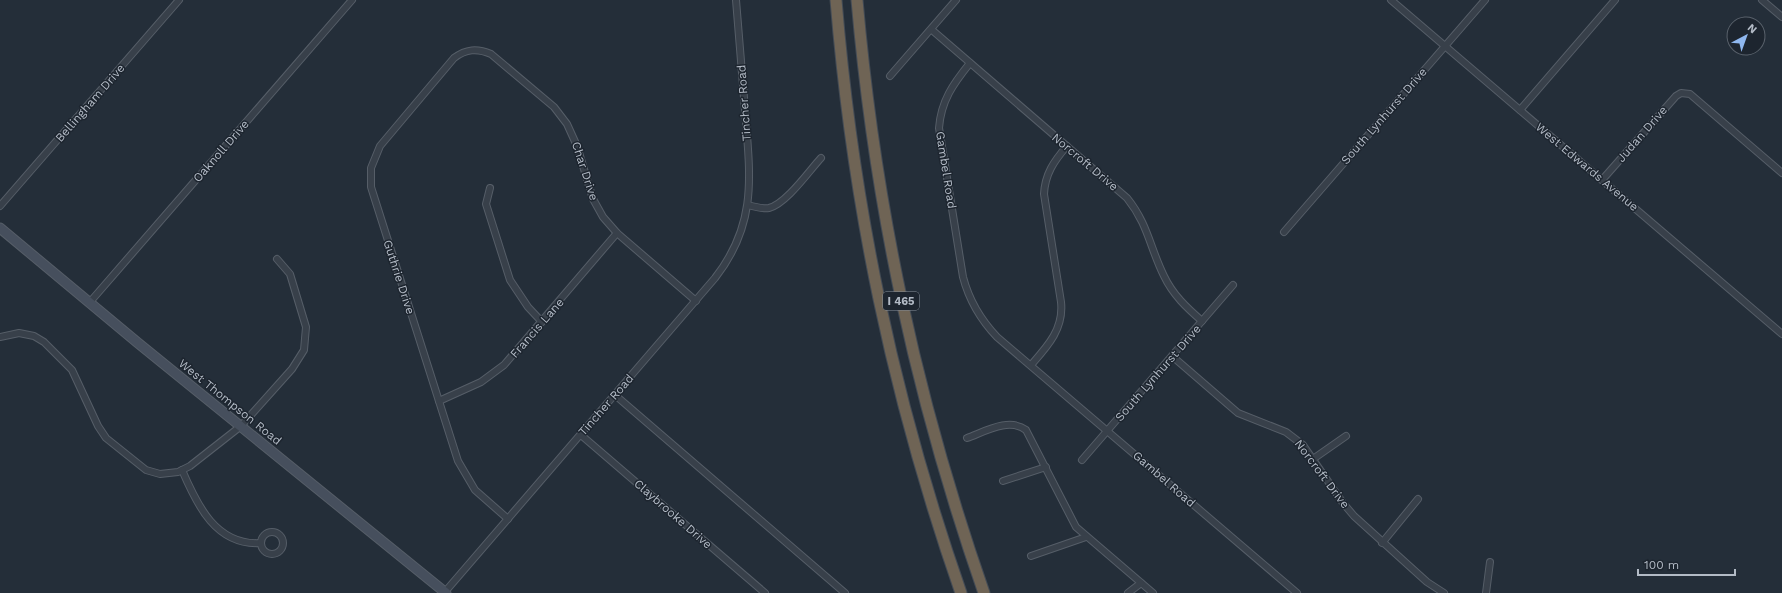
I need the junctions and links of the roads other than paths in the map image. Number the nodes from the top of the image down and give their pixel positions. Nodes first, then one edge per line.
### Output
1 (179, 0) edge
2 (352, 0) edge
3 (736, 0) edge
4 (836, 0) edge
5 (857, 0) edge
6 (956, 0) edge
7 (1391, 0) edge
8 (1485, 0) edge
9 (1615, 0) edge
10 (1762, 0) edge
11 (1782, 17) edge
12 (932, 30) junction
13 (1445, 46) junction
14 (471, 50) joint
15 (970, 64) junction
16 (890, 76) dead end
17 (1520, 110) junction
18 (1066, 146) junction
19 (821, 158) dead end
20 (1782, 173) edge
21 (1602, 180) junction
22 (490, 188) dead end
23 (748, 205) junction
24 (0, 206) edge
25 (0, 228) edge
26 (1284, 232) dead end
27 (617, 233) junction
28 (277, 260) dead end
29 (1233, 286) dead end
30 (696, 301) junction
31 (90, 302) junction
32 (1202, 321) junction
33 (542, 322) junction
34 (1782, 334) edge
35 (0, 337) edge
36 (1172, 356) junction
37 (1031, 365) junction
38 (615, 396) junction
39 (439, 401) junction
40 (241, 426) junction
41 (1108, 431) junction
42 (581, 435) junction
43 (1346, 436) dead end
44 (966, 438) dead end
45 (1313, 459) junction
46 (1082, 460) dead end
47 (1046, 467) junction
48 (182, 470) junction
49 (1003, 481) dead end
50 (1418, 499) dead end
51 (508, 519) junction
52 (1086, 537) junction
53 (261, 543) dead end
54 (1382, 543) junction
55 (1031, 556) dead end
56 (1490, 562) dead end
57 (1141, 582) junction
58 (445, 593) edge
59 (765, 593) edge
60 (845, 593) edge
61 (961, 593) edge
62 (984, 593) edge
63 (1128, 593) edge
64 (1153, 593) edge
65 (1297, 593) edge
66 (1444, 593) edge
67 (1486, 593) edge

1 - 24 street, Bellingham Drive
2 - 31 street, Oaknoll Drive
3 - 23 street, Tincher Road
4 - 61 highway, I 465
5 - 62 highway, I 465
6 - 12 street
7 - 13 street, West Edwards Avenue
8 - 13 street, South Lynhurst Drive
9 - 17 street
10 - 11 street
12 - 15 street, Norcroft Drive
12 - 16 street
13 - 17 street, West Edwards Avenue
13 - 26 street, South Lynhurst Drive
14 - 27 street, Char Drive
14 - 39 street, Guthrie Drive
15 - 18 street, Norcroft Drive
15 - 37 street, Gambel Road
17 - 21 street, West Edwards Avenue
18 - 32 street, Norcroft Drive
18 - 37 street
19 - 23 street
20 - 21 street, Judan Drive
21 - 34 street, West Edwards Avenue
22 - 33 street
23 - 30 street, Tincher Road
25 - 31 main road, West Thompson Road
27 - 30 street, Char Drive
27 - 33 street, Francis Lane
28 - 40 street
29 - 32 street, South Lynhurst Drive
30 - 38 street, Tincher Road
31 - 40 main road, West Thompson Road
32 - 36 street, South Lynhurst Drive
33 - 39 street, Francis Lane
35 - 48 street
36 - 41 street, South Lynhurst Drive
36 - 45 street, Norcroft Drive
37 - 41 street, Gambel Road
38 - 42 street, Tincher Road
38 - 60 street
39 - 51 street, Guthrie Drive
40 - 48 street
40 - 58 main road, West Thompson Road
41 - 46 street, South Lynhurst Drive
41 - 65 street, Gambel Road
42 - 51 street, Tincher Road
42 - 59 street, Claybrooke Drive
43 - 45 street
44 - 47 street
45 - 54 street, Norcroft Drive
47 - 49 street
47 - 52 street
48 - 53 street
50 - 54 street
51 - 58 street, Tincher Road
52 - 55 street
52 - 57 street
54 - 66 street, Norcroft Drive
56 - 67 street
57 - 63 street
57 - 64 street

